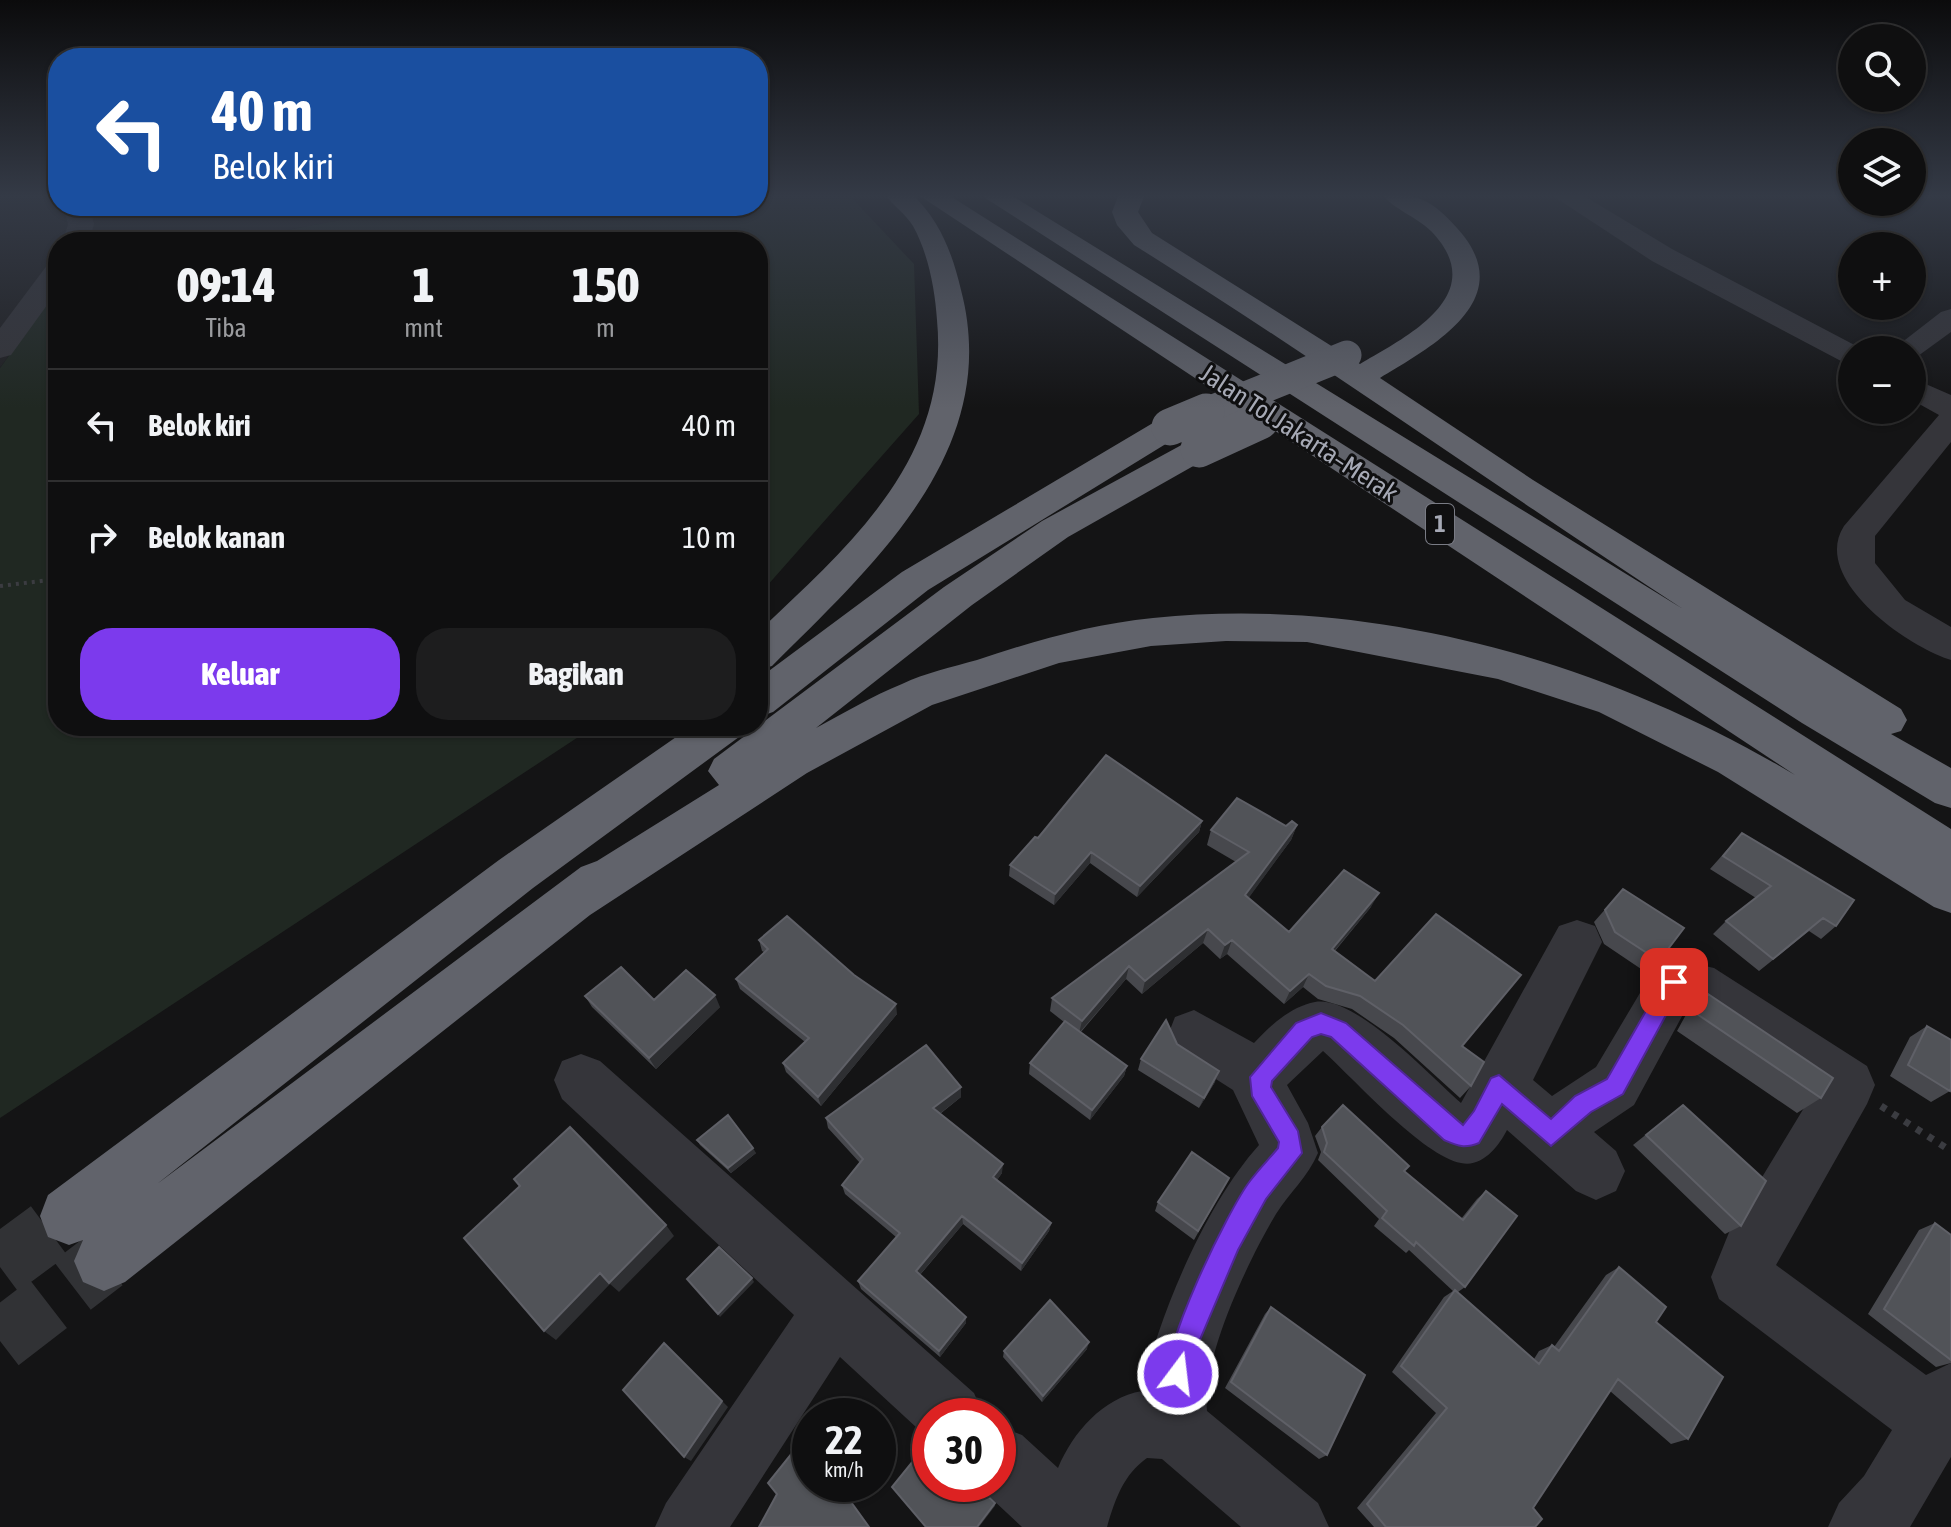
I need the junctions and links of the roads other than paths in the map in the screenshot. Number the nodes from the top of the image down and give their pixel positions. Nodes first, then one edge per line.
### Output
1 (940, 265) edge
2 (1040, 265) edge
3 (1105, 265) edge
4 (1186, 265) edge
5 (1444, 265) edge
6 (1465, 265) edge
7 (1681, 265) edge
8 (48, 284) edge
9 (1951, 318) edge
10 (1926, 336) edge
11 (1838, 348) edge
12 (0, 349) edge
13 (1358, 364) junction
14 (1926, 395) edge
15 (1951, 408) edge
16 (1951, 421) edge
17 (1184, 438) junction
18 (768, 646) edge
19 (1951, 646) edge
20 (768, 693) edge
21 (674, 736) edge
22 (710, 736) edge
23 (1951, 764) edge
24 (1951, 790) edge
25 (1951, 853) edge
26 (516, 874) junction
27 (1951, 892) edge
28 (577, 899) junction
29 (1577, 942) dead end
30 (1194, 1035) dead end
31 (1261, 1077) junction
32 (581, 1080) dead end
33 (1499, 1086) junction
34 (1551, 1134) junction
35 (1596, 1171) dead end
36 (69, 1216) tunnel mouth
37 (104, 1261) tunnel mouth
38 (834, 1310) junction
39 (931, 1398) edge
40 (1943, 1408) edge
41 (1176, 1428) junction
42 (1016, 1476) edge
43 (690, 1527) edge
44 (1072, 1527) edge
45 (1294, 1527) edge
46 (1863, 1527) edge

1 - 18 highway
2 - 25 highway, Jalan Tol Jakarta–Merak / 1
3 - 24 highway, Jalan Tol Jakarta–Merak / 1
4 - 23 highway
5 - 13 highway
6 - 13 highway
7 - 11 street
8 - 12 street
9 - 10 street
13 - 17 highway, bridge
14 - 15 street
16 - 19 street
17 - 20 highway
17 - 28 highway
21 - 26 highway
22 - 26 highway
26 - 36 highway
27 - 28 highway
28 - 37 highway
29 - 33 street
30 - 31 street
31 - 33 street
31 - 41 street
32 - 38 street
33 - 34 street
34 - 35 street
34 - 40 street
38 - 39 street
38 - 43 street
40 - 46 street
41 - 44 street
41 - 45 street
42 - 44 street

